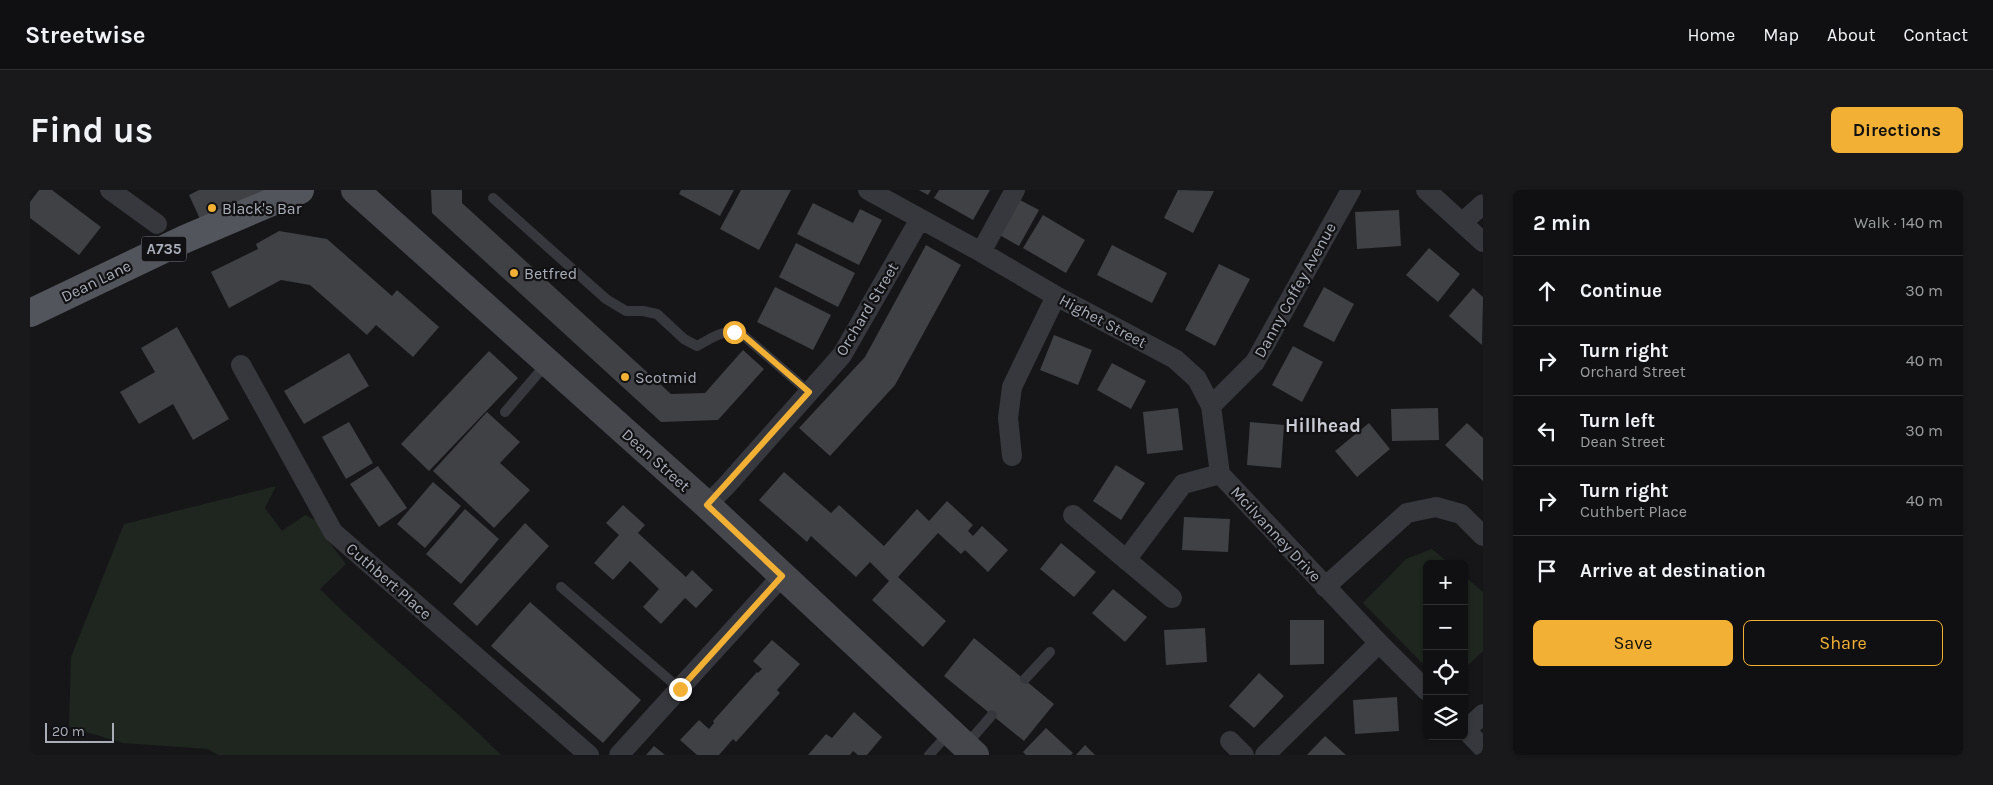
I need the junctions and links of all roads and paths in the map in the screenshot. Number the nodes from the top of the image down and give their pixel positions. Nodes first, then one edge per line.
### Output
1 (110, 190) edge
2 (300, 190) edge
3 (355, 190) edge
4 (868, 190) edge
5 (1015, 190) edge
6 (1350, 190) edge
7 (1426, 190) edge
8 (493, 198) dead end
9 (1483, 204) edge
10 (920, 219) junction
11 (1463, 222) junction
12 (157, 224) dead end
13 (1483, 242) edge
14 (981, 252) junction
15 (1056, 296) junction
16 (30, 313) edge
17 (548, 362) junction
18 (241, 365) dead end
19 (809, 392) junction
20 (1211, 406) junction
21 (505, 412) dead end
22 (1012, 456) dead end
23 (1220, 474) junction
24 (707, 505) junction
25 (1073, 515) dead end
26 (1483, 536) edge
27 (1126, 560) junction
28 (782, 576) junction
29 (1325, 587) junction
30 (561, 588) dead end
31 (1172, 598) dead end
32 (1379, 643) junction
33 (1050, 652) dead end
34 (1025, 680) dead end
35 (1423, 687) edge
36 (680, 689) junction
37 (1483, 714) edge
38 (992, 715) dead end
39 (1468, 726) edge
40 (1468, 732) edge
41 (964, 744) edge
42 (1483, 748) edge
43 (589, 755) edge
44 (619, 755) edge
45 (929, 755) edge
46 (1265, 755) edge

1 - 12 street
2 - 16 main road, Dean Lane / A735
3 - 17 main road, Dean Street
4 - 10 street, Highet Street
5 - 14 street
6 - 20 street, Danny Coffey Avenue
7 - 11 street
8 - 19 lane
9 - 11 street
10 - 14 street, Highet Street
10 - 19 street, Orchard Street
11 - 13 street
14 - 15 street, Highet Street
15 - 20 street, Highet Street
15 - 22 street
17 - 21 lane
17 - 24 main road, Dean Street
18 - 43 street, Cuthbert Place
19 - 24 street, Orchard Street
20 - 23 street, Mcilvanney Drive
23 - 27 street
23 - 29 street, Mcilvanney Drive
24 - 28 main road, Dean Street
25 - 27 street
26 - 29 street
27 - 31 street
28 - 36 street
28 - 41 main road, Dean Street
29 - 32 street, Mcilvanney Drive
30 - 36 lane
32 - 35 street, Mcilvanney Drive
32 - 46 street
33 - 34 lane
36 - 44 street
37 - 39 street
38 - 41 lane
40 - 42 street
41 - 45 lane

